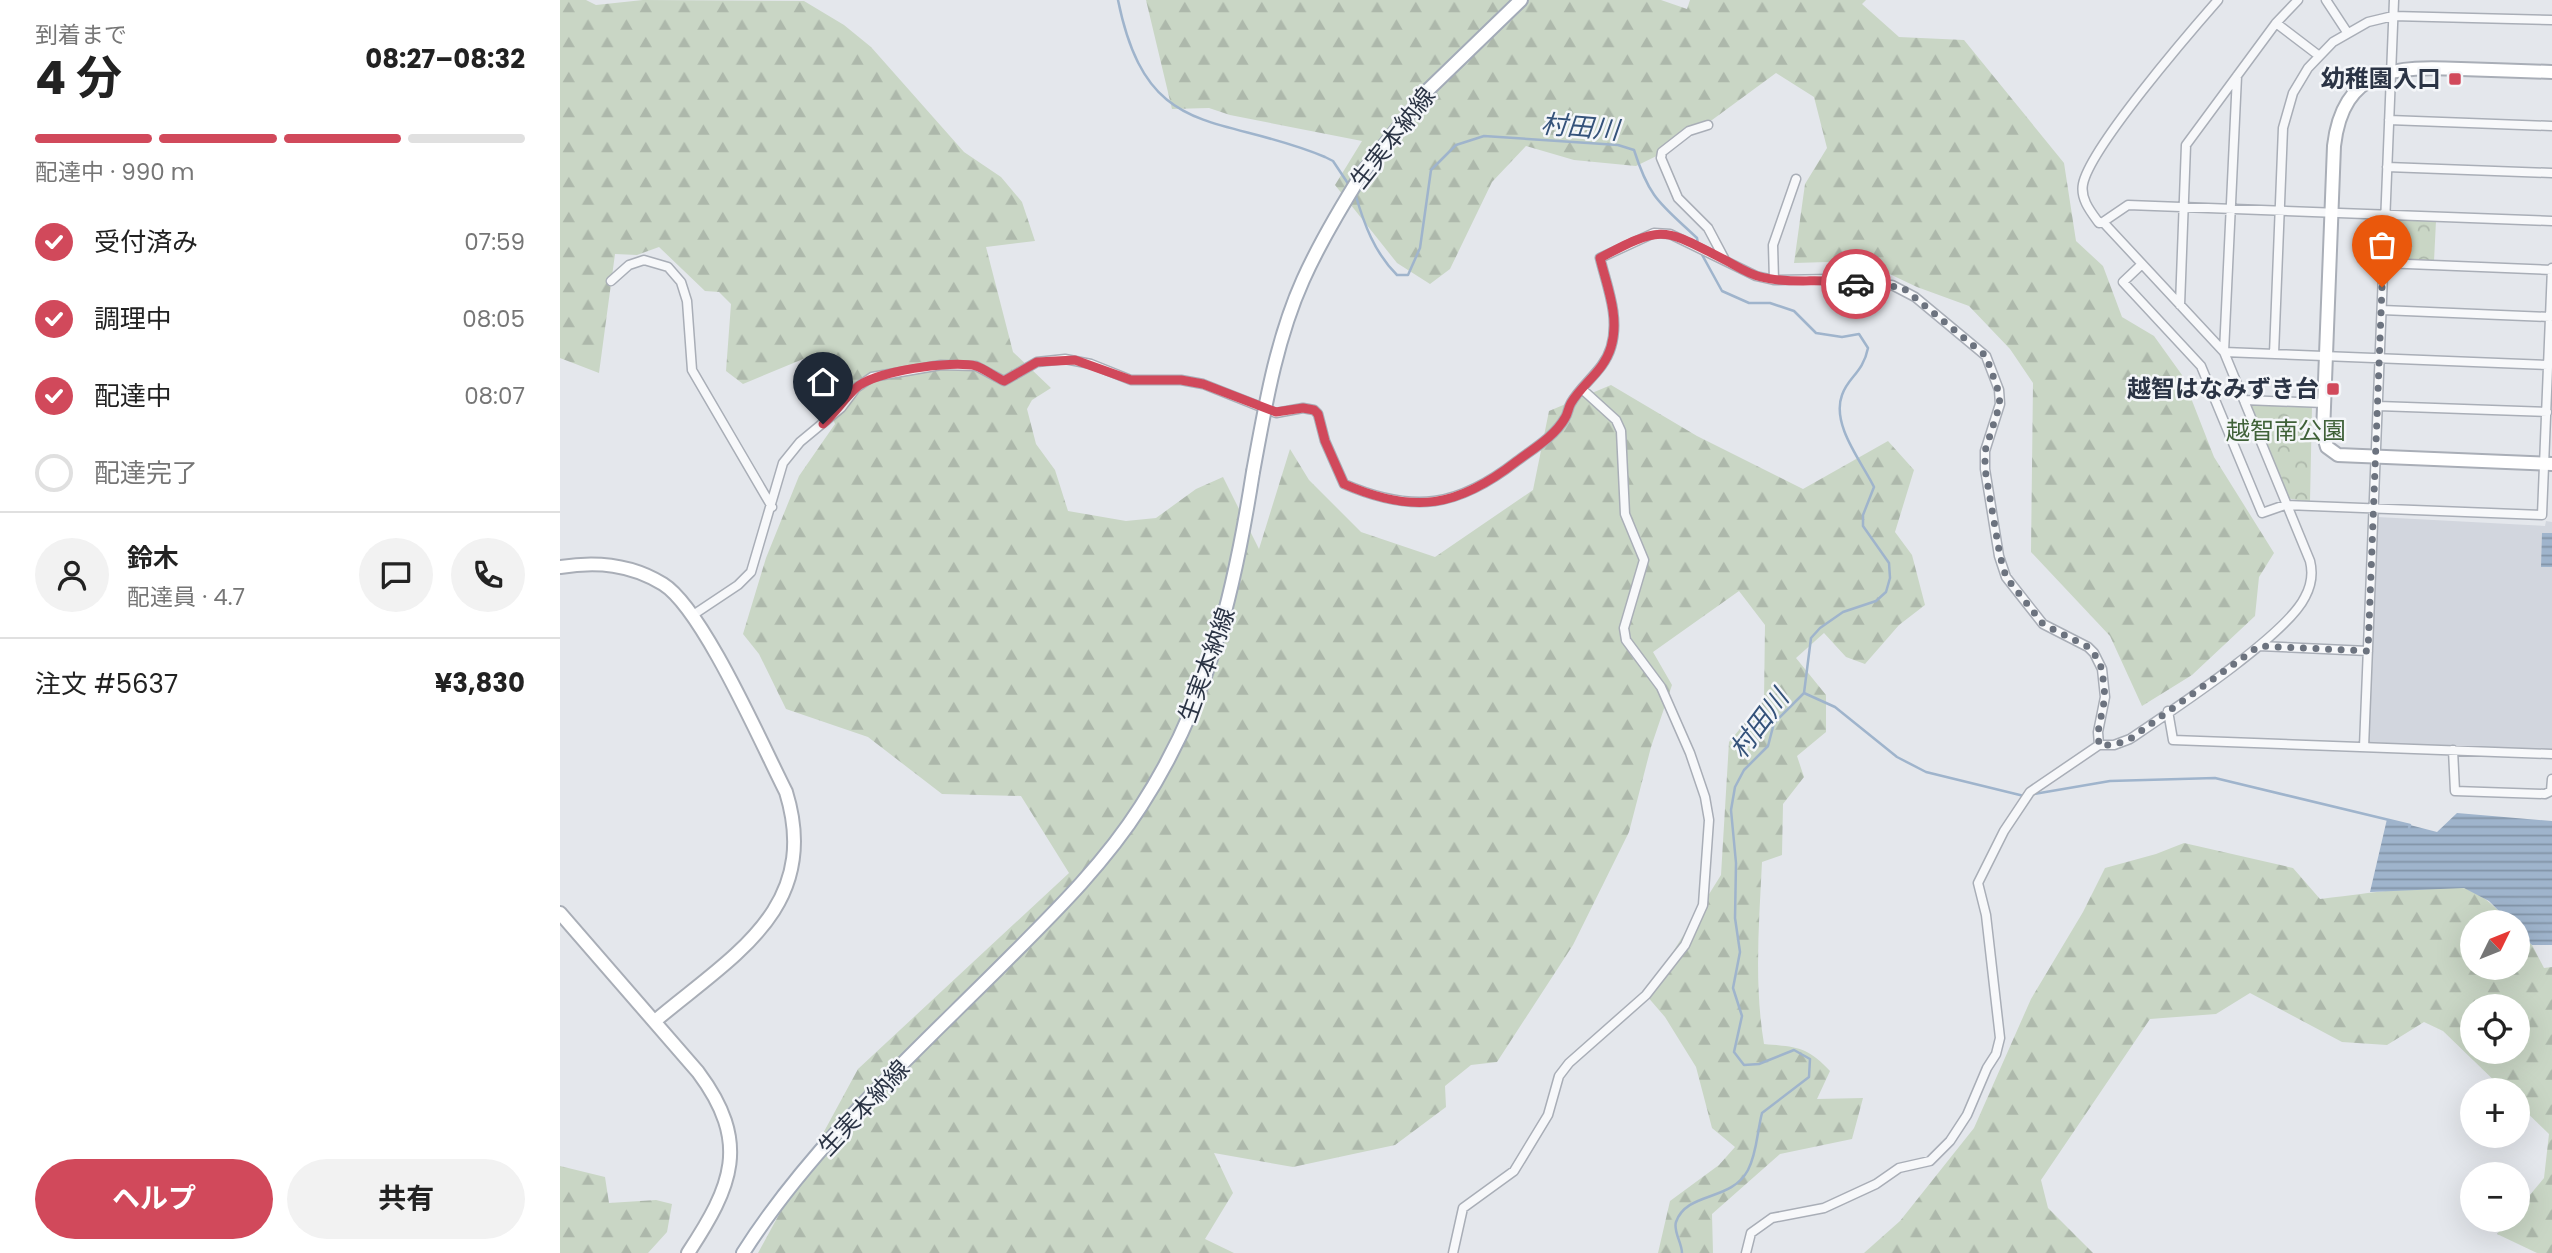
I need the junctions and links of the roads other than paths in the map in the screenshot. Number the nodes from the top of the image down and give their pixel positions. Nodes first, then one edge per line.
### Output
1 (1521, 0) edge
2 (2218, 0) edge
3 (2298, 0) edge
4 (2326, 0) edge
5 (2394, 0) edge
6 (2393, 16) junction
7 (2552, 20) edge
8 (2276, 23) junction
9 (2347, 32) junction
10 (2318, 55) junction
11 (2391, 70) junction
12 (2552, 72) edge
13 (2237, 76) junction
14 (2389, 120) junction
15 (1708, 125) dead end
16 (2552, 126) edge
17 (2387, 167) junction
18 (2552, 173) edge
19 (1796, 179) dead end
20 (2183, 207) junction
21 (2231, 209) junction
22 (2279, 211) junction
23 (2331, 213) junction
24 (2385, 215) junction
25 (2552, 221) edge
26 (2103, 222) junction
27 (1722, 259) junction
28 (2383, 263) junction
29 (2142, 264) junction
30 (2552, 269) edge
31 (1774, 280) junction
32 (611, 281) dead end
33 (2180, 304) junction
34 (2382, 310) junction
35 (2550, 317) edge
36 (2224, 352) junction
37 (2274, 354) junction
38 (2326, 355) junction
39 (2380, 358) junction
40 (2549, 365) junction
41 (1583, 390) junction
42 (2244, 400) junction
43 (2324, 403) junction
44 (2378, 406) junction
45 (2547, 412) junction
46 (2376, 457) junction
47 (2549, 464) edge
48 (2285, 505) junction
49 (772, 507) junction
50 (2374, 508) junction
51 (560, 566) edge
52 (694, 615) junction
53 (2259, 646) junction
54 (2368, 651) junction
55 (2168, 711) junction
56 (2099, 745) junction
57 (2364, 747) junction
58 (2453, 750) junction
59 (2552, 754) edge
60 (2552, 779) edge
61 (560, 913) edge
62 (655, 1021) junction
63 (688, 1253) edge
64 (743, 1253) edge
65 (1453, 1253) edge
66 (1746, 1253) edge

1 - 64 street, 生実本納線, bridge
2 - 26 street
3 - 8 street
4 - 9 street
5 - 6 street
6 - 7 street
6 - 9 street
6 - 11 street
8 - 10 street
8 - 13 street
9 - 10 street
10 - 22 street
11 - 12 street
11 - 14 street
11 - 23 street
13 - 20 street
13 - 21 street
14 - 16 street
14 - 17 street
15 - 27 street
17 - 18 street
17 - 24 street
19 - 31 street
20 - 21 street
20 - 26 street
20 - 33 street
21 - 22 street
21 - 36 street
22 - 23 street
22 - 37 street
23 - 24 street
23 - 38 street
24 - 25 street
24 - 28 street
26 - 29 street
27 - 31 street
27 - 41 street
28 - 30 street
28 - 34 street
29 - 33 street
29 - 48 street
30 - 35 street
31 - 56 street
32 - 49 street
33 - 36 street
34 - 35 street
34 - 39 street
35 - 40 street
36 - 37 street
36 - 42 street
37 - 38 street
38 - 39 street
38 - 43 street
39 - 40 street
39 - 44 street
40 - 45 street
41 - 49 street
41 - 65 street
42 - 43 street
42 - 48 street
43 - 46 street
44 - 45 street
44 - 46 street
45 - 47 street
46 - 47 street
46 - 50 street
47 - 50 street
48 - 50 street
48 - 53 street
49 - 52 street
50 - 54 street
51 - 52 street
52 - 62 street
53 - 54 street
53 - 55 street
54 - 57 street
55 - 56 street
55 - 57 street
56 - 66 street
57 - 58 street
58 - 59 street
58 - 60 street
61 - 62 street
62 - 63 street

